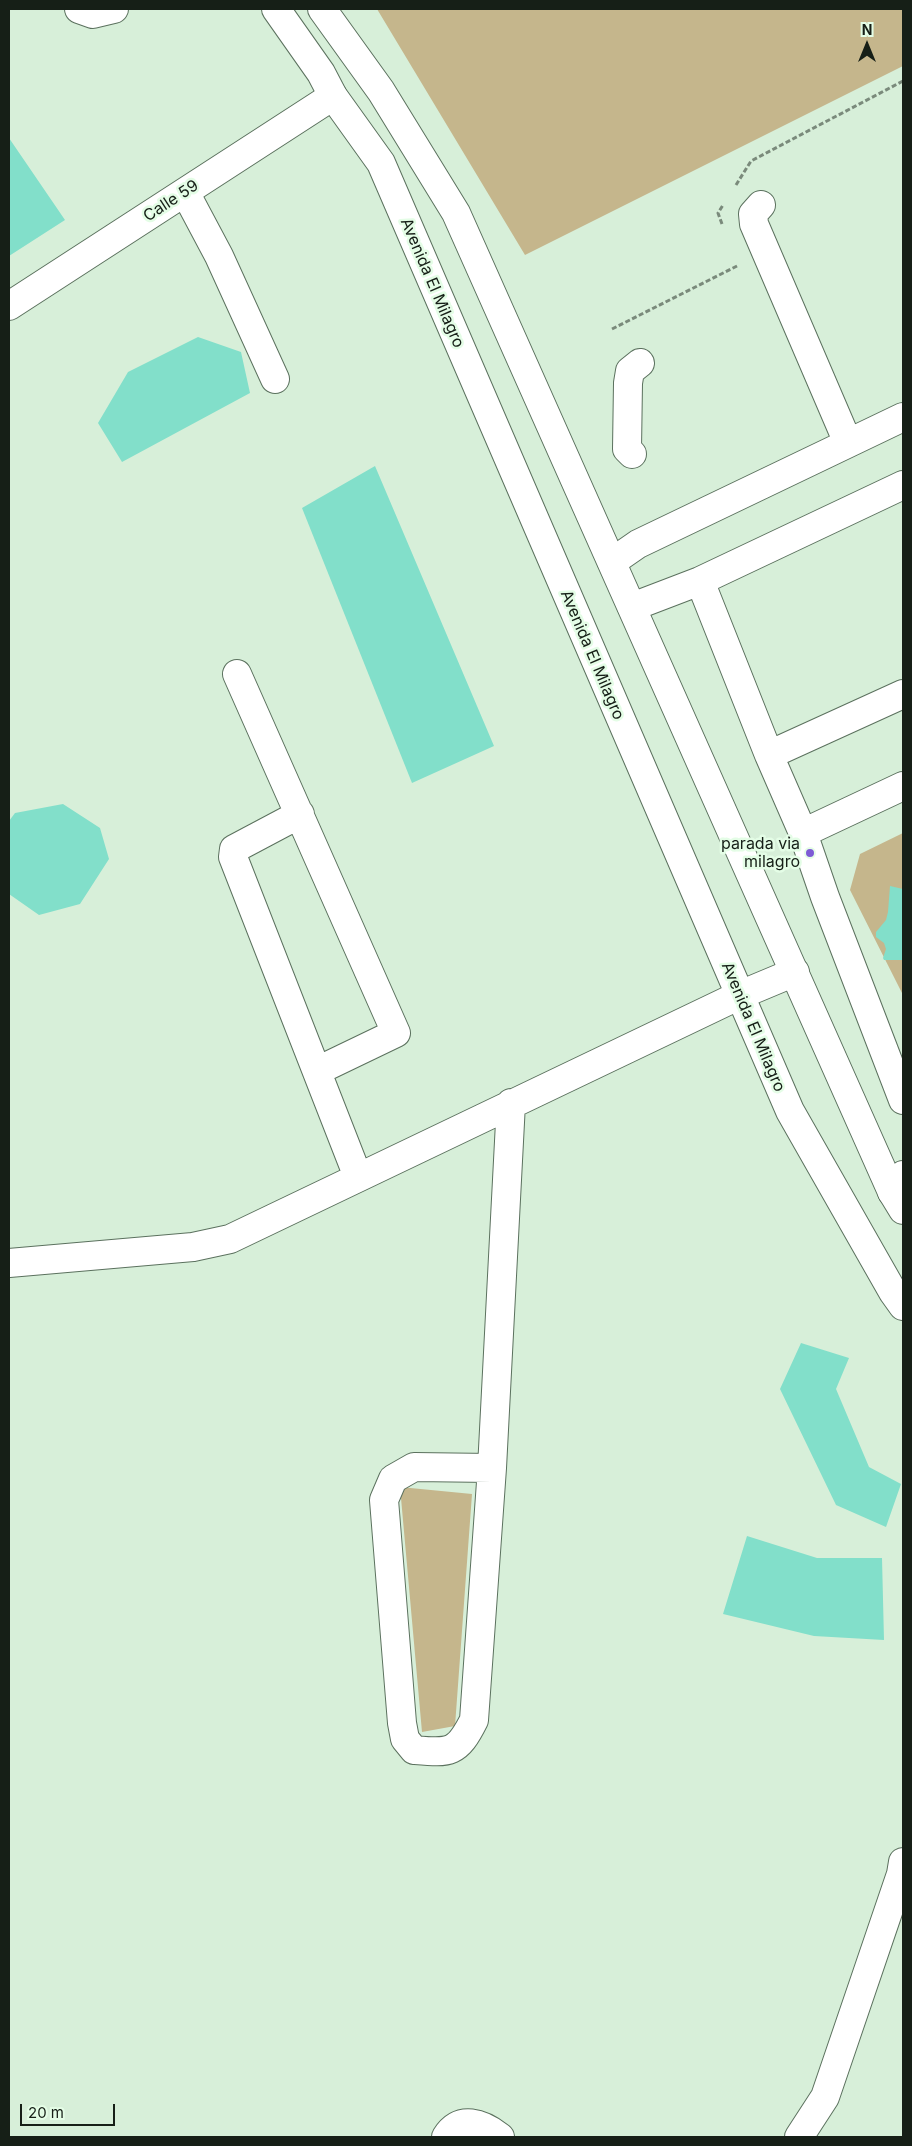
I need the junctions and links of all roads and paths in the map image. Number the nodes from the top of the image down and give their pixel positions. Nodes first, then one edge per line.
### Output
1 (79, 9) edge
2 (114, 9) edge
3 (276, 9) edge
4 (322, 9) edge
5 (334, 96) junction
6 (184, 192) junction
7 (761, 205) dead end
8 (9, 306) edge
9 (640, 363) dead end
10 (275, 379) dead end
11 (903, 417) edge
12 (848, 443) junction
13 (632, 454) dead end
14 (903, 485) edge
15 (612, 562) junction
16 (700, 581) junction
17 (632, 607) junction
18 (237, 674) dead end
19 (903, 694) edge
20 (769, 755) junction
21 (903, 786) edge
22 (300, 814) junction
23 (803, 833) junction
24 (795, 972) junction
25 (740, 995) junction
26 (317, 1071) junction
27 (903, 1099) edge
28 (511, 1103) junction
29 (358, 1177) junction
30 (900, 1192) edge
31 (9, 1263) edge
32 (903, 1306) edge
33 (492, 1468) junction
34 (903, 1862) edge
35 (446, 2137) edge
36 (500, 2137) edge
37 (799, 2137) edge

1 - 2 main road
3 - 5 main road, Avenida El Milagro
4 - 15 main road
5 - 6 main road, Calle 59
5 - 25 main road, Avenida El Milagro
6 - 8 main road, Calle 59
6 - 10 main road
7 - 12 main road
9 - 13 main road
11 - 12 main road
12 - 15 main road
14 - 16 main road
15 - 17 main road
16 - 17 main road
16 - 20 main road
17 - 24 main road
18 - 22 main road
19 - 20 main road
20 - 23 main road
21 - 23 main road
22 - 26 main road
22 - 26 main road
23 - 27 main road
24 - 25 main road
24 - 30 main road
25 - 28 main road
25 - 32 main road, Avenida El Milagro
26 - 29 main road
28 - 29 main road
28 - 33 main road
29 - 31 main road
33 - 33 main road
34 - 37 main road
35 - 36 main road

